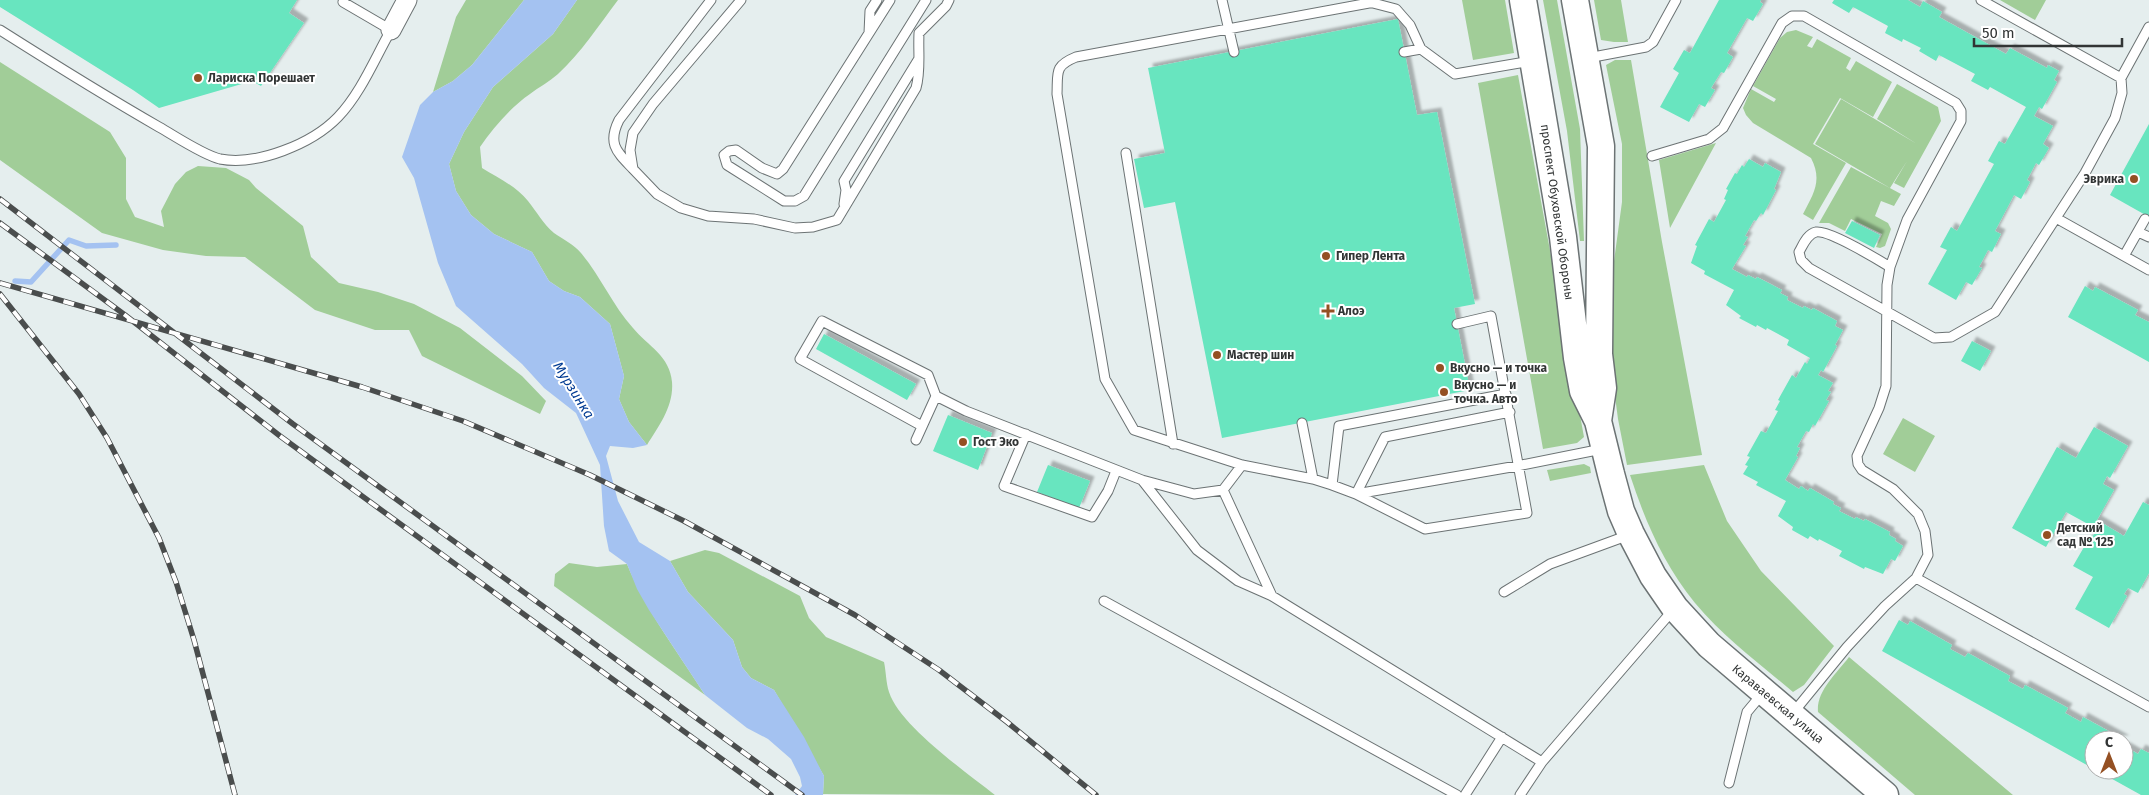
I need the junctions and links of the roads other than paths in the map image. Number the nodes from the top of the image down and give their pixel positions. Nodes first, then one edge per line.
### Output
1 (344, 0) edge
2 (407, 0) edge
3 (711, 0) edge
4 (741, 0) edge
5 (877, 0) edge
6 (890, 0) edge
7 (926, 0) edge
8 (949, 0) edge
9 (1222, 0) edge
10 (1523, 0) edge
11 (1575, 0) edge
12 (1676, 0) edge
13 (1981, 0) edge
14 (1367, 2) edge
15 (2149, 27) edge
16 (0, 30) edge
17 (391, 30) junction
18 (1229, 30) junction
19 (869, 34) junction
20 (896, 48) junction
21 (1421, 49) junction
22 (1234, 52) dead end
23 (1404, 52) dead end
24 (1586, 58) junction
25 (895, 59) dead end
26 (918, 60) junction
27 (1533, 60) junction
28 (2121, 78) junction
29 (1126, 153) dead end
30 (1652, 156) dead end
31 (633, 169) junction
32 (842, 212) junction
33 (2056, 218) junction
34 (2145, 219) dead end
35 (2138, 232) junction
36 (2149, 237) edge
37 (2124, 256) junction
38 (1890, 267) junction
39 (2149, 270) edge
40 (1887, 312) junction
41 (1457, 324) dead end
42 (1506, 394) junction
43 (936, 396) junction
44 (1510, 412) junction
45 (1598, 420) junction
46 (1302, 423) dead end
47 (922, 426) junction
48 (1026, 434) junction
49 (916, 440) dead end
50 (1173, 444) junction
51 (1605, 448) junction
52 (1242, 465) junction
53 (1517, 466) junction
54 (1116, 470) junction
55 (1313, 479) junction
56 (1142, 480) junction
57 (1332, 485) junction
58 (1223, 490) junction
59 (1356, 494) junction
60 (1631, 534) junction
61 (1916, 578) junction
62 (1504, 592) dead end
63 (1272, 596) junction
64 (1104, 601) dead end
65 (1675, 608) junction
66 (1764, 692) junction
67 (2149, 707) edge
68 (1791, 715) junction
69 (1502, 738) junction
70 (1542, 762) junction
71 (1729, 783) dead end
72 (1457, 795) edge
73 (1465, 795) edge
74 (1520, 795) edge
75 (1885, 795) edge

1 - 17 lane
2 - 17 street
3 - 31 lane
4 - 31 lane
5 - 19 lane
6 - 19 lane
7 - 20 lane
8 - 26 lane
9 - 18 lane
10 - 27 street, проспект Обуховской Обороны
11 - 24 street, проспект Обуховской Обороны
12 - 24 lane
13 - 28 lane
14 - 18 lane
14 - 21 lane
15 - 28 lane
16 - 17 lane
18 - 22 lane
18 - 50 lane
19 - 20 lane
20 - 25 lane
21 - 23 lane
21 - 27 lane
24 - 45 street, проспект Обуховской Обороны
26 - 32 lane
26 - 32 lane
27 - 45 street, проспект Обуховской Обороны
28 - 33 lane
29 - 50 lane
30 - 38 lane
31 - 32 lane
33 - 37 lane
33 - 40 lane
34 - 35 lane
35 - 36 lane
35 - 37 lane
37 - 39 lane
38 - 40 lane
38 - 40 lane
40 - 61 lane
41 - 42 lane
42 - 44 lane
42 - 57 lane
43 - 47 lane
43 - 47 lane
43 - 48 lane
44 - 53 lane
44 - 59 lane
45 - 51 street, проспект Обуховской Обороны
46 - 55 lane
47 - 49 lane
48 - 54 lane
48 - 54 lane
50 - 52 lane
51 - 53 lane
51 - 60 street, проспект Обуховской Обороны
52 - 55 lane
52 - 58 lane
53 - 59 lane
53 - 59 lane
54 - 56 lane
55 - 57 lane
56 - 58 lane
56 - 63 lane
57 - 59 lane
58 - 63 lane
60 - 62 lane
60 - 65 street, проспект Обуховской Обороны
61 - 67 lane
61 - 68 lane
63 - 69 lane
64 - 72 lane
65 - 66 street, Караваевская улица
65 - 70 lane
66 - 68 street, Караваевская улица
66 - 71 lane
68 - 75 street, Караваевская улица
69 - 70 lane
69 - 73 lane
70 - 74 lane

